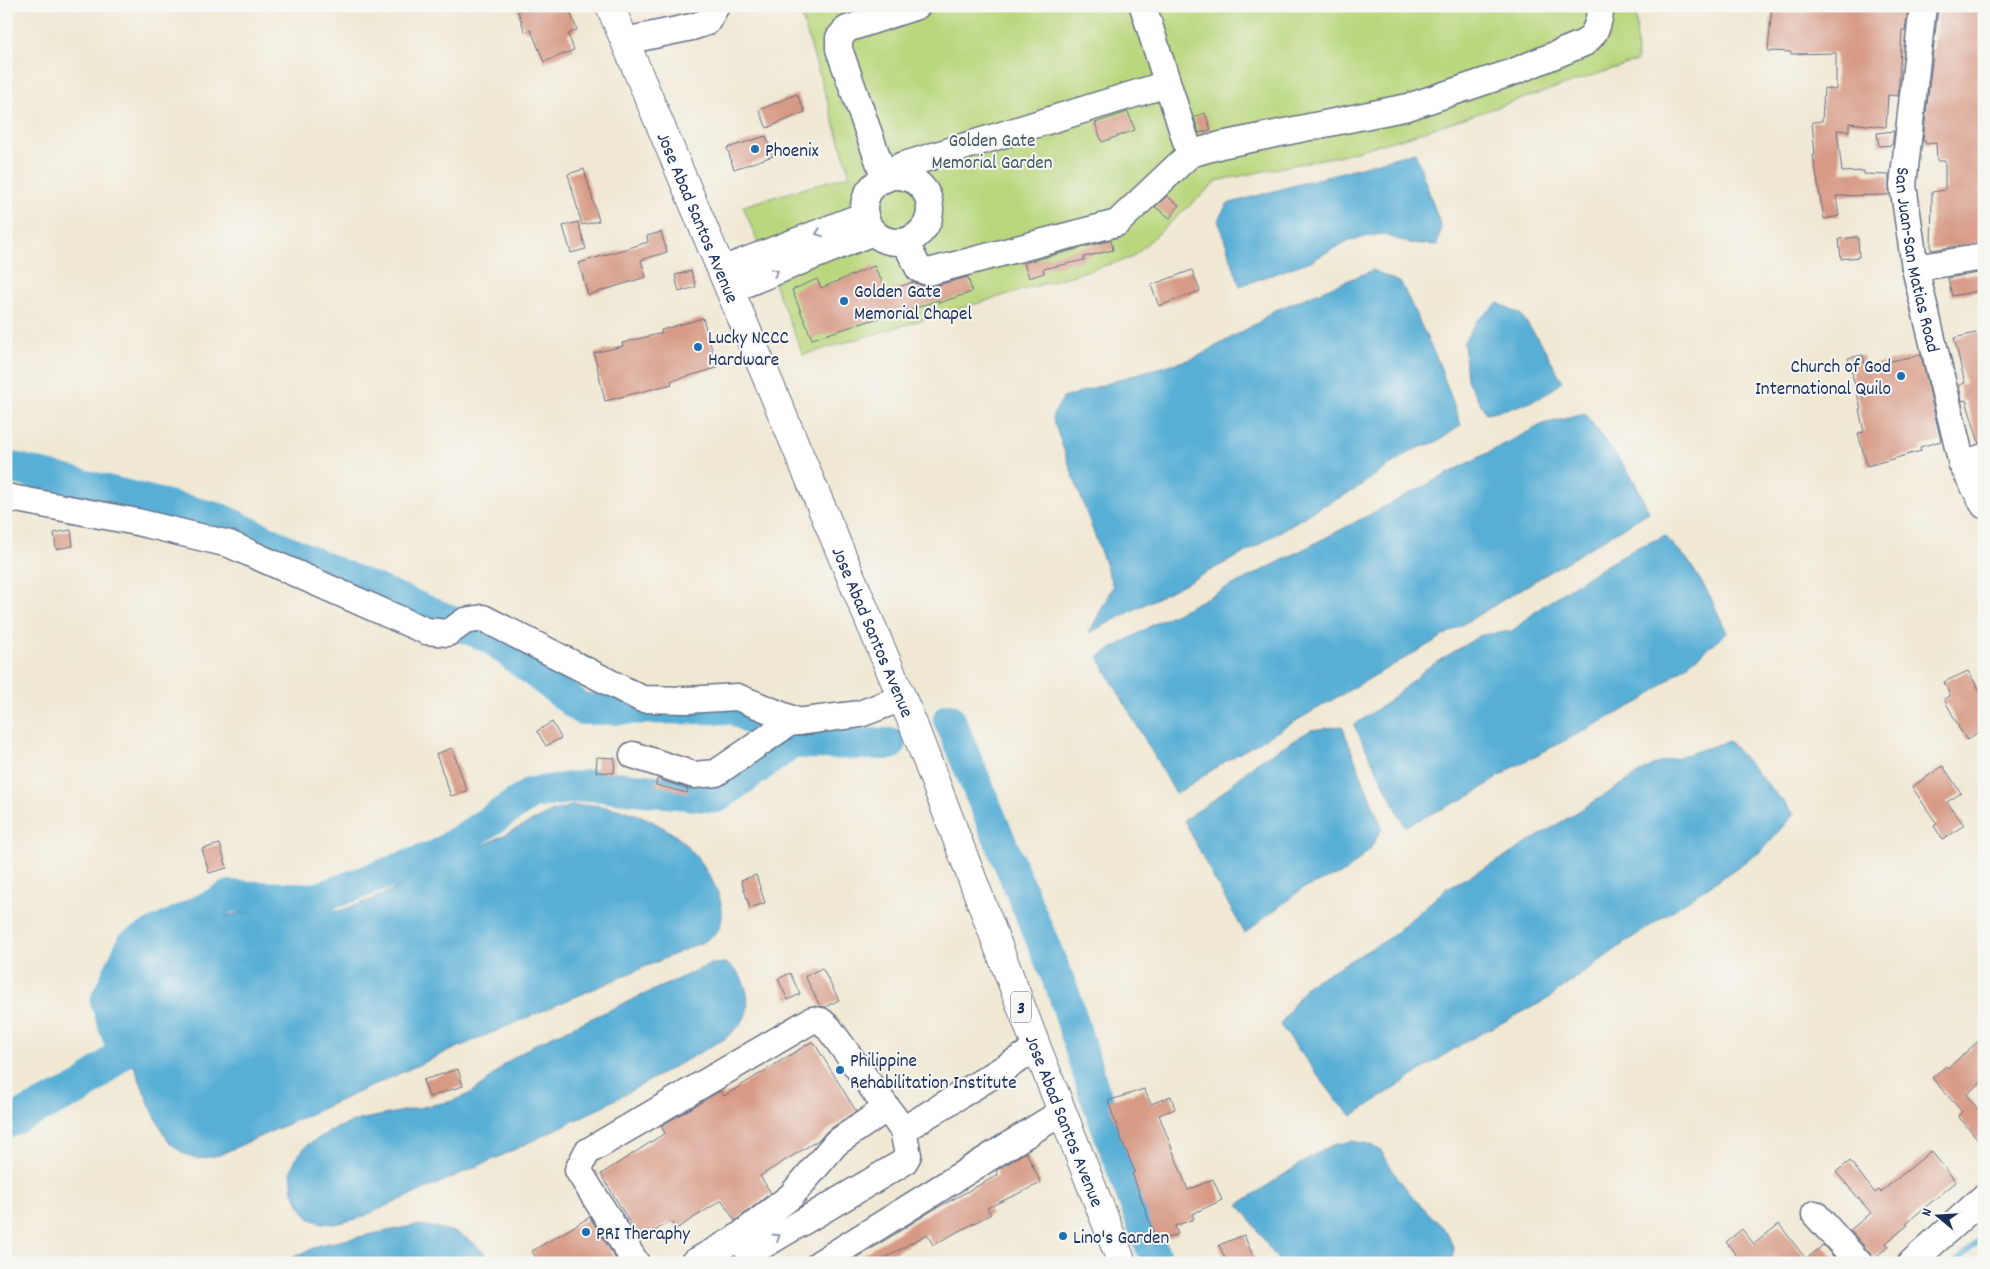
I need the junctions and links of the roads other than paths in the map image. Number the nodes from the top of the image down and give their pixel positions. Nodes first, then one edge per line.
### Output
1 (610, 6) edge
2 (716, 6) edge
3 (917, 6) edge
4 (1143, 6) edge
5 (1601, 6) edge
6 (1923, 6) edge
7 (625, 41) junction
8 (1167, 84) junction
9 (1190, 154) junction
10 (896, 178) junction
11 (869, 224) junction
12 (904, 242) junction
13 (1984, 257) edge
14 (1915, 268) junction
15 (726, 280) junction
16 (1973, 461) edge
17 (6, 497) edge
18 (1984, 505) edge
19 (902, 698) junction
20 (794, 723) junction
21 (633, 755) dead end
22 (1037, 1048) junction
23 (887, 1108) junction
24 (1062, 1112) junction
25 (906, 1143) junction
26 (1984, 1197) edge
27 (1815, 1214) dead end
28 (737, 1238) junction
29 (636, 1263) edge
30 (693, 1263) edge
31 (820, 1263) edge
32 (1122, 1263) edge
33 (1859, 1263) edge
34 (1911, 1263) edge

1 - 7 highway, Jose Abad Santos Avenue / 3
2 - 7 street
3 - 10 street
4 - 8 street
5 - 9 street
6 - 14 street, San Juan-San Matias Road
7 - 15 highway, Jose Abad Santos Avenue / 3
8 - 9 street
8 - 10 street
9 - 12 street
10 - 11 street
10 - 12 street
11 - 12 street
11 - 15 street
13 - 14 street
14 - 16 street, San Juan-San Matias Road
15 - 19 highway, Jose Abad Santos Avenue / 3
16 - 18 street, San Juan-San Matias Road
17 - 20 street
19 - 20 street
19 - 22 highway, Jose Abad Santos Avenue / 3
20 - 21 street
22 - 24 highway, Jose Abad Santos Avenue / 3
22 - 25 street
23 - 25 street
23 - 28 street
23 - 29 street
24 - 31 street
24 - 32 highway, Jose Abad Santos Avenue / 3
28 -> 25 street
26 - 34 street
27 - 33 street
28 - 30 street

